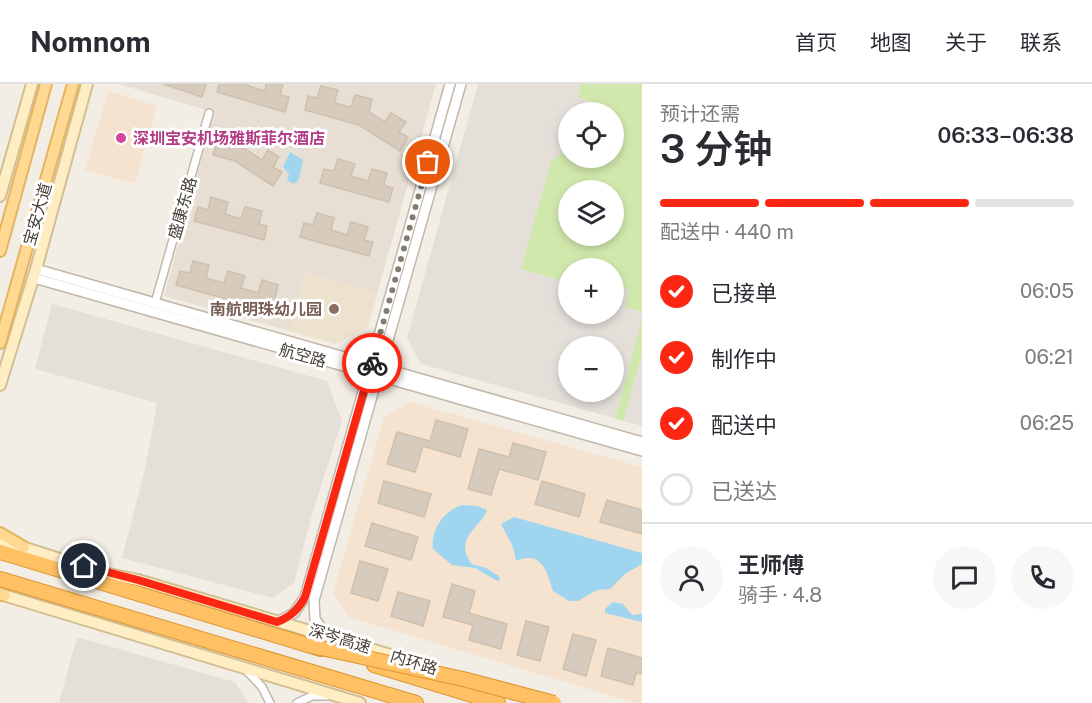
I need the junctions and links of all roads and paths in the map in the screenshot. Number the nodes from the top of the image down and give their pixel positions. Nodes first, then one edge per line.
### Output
1 (32, 84) edge
2 (46, 84) edge
3 (73, 84) edge
4 (87, 84) edge
5 (450, 84) edge
6 (461, 84) edge
7 (209, 113) dead end
8 (0, 196) edge
9 (0, 251) edge
10 (35, 273) junction
11 (155, 303) junction
12 (0, 343) edge
13 (374, 370) junction
14 (0, 385) edge
15 (642, 442) edge
16 (642, 451) edge
17 (0, 533) edge
18 (0, 540) edge
19 (24, 547) junction
20 (0, 552) edge
21 (0, 579) edge
22 (2, 595) edge
23 (277, 622) junction
24 (327, 636) junction
25 (312, 646) junction
26 (238, 666) junction
27 (321, 674) junction
28 (338, 696) junction
29 (270, 703) edge
30 (297, 703) edge
31 (360, 703) edge
32 (397, 703) edge
33 (416, 703) edge
34 (498, 703) edge
35 (552, 703) edge

1 - 8 main road
2 - 9 main road, 宝安大道
3 - 12 main road, 宝安大道
4 - 10 main road
5 - 13 street
6 - 13 street
7 - 11 street, 盛康东路
10 - 11 street, 航空路
10 - 13 street, 航空路
10 - 14 main road
11 - 13 street, 航空路
13 - 15 street, 航空路
13 - 16 street, 航空路
13 - 23 street
13 - 24 street
17 - 19 main road
18 - 19 main road, 内环路
19 - 23 main road, 内环路
20 - 25 highway, 深岑高速
21 - 27 highway
22 - 26 main road
23 - 24 main road, 内环路
24 - 35 main road, 内环路
25 - 34 highway, 深岑高速, bridge
25 - 35 highway, bridge
26 - 28 main road
26 - 29 street
27 - 32 highway
27 - 33 highway
28 - 30 street
28 - 31 main road

